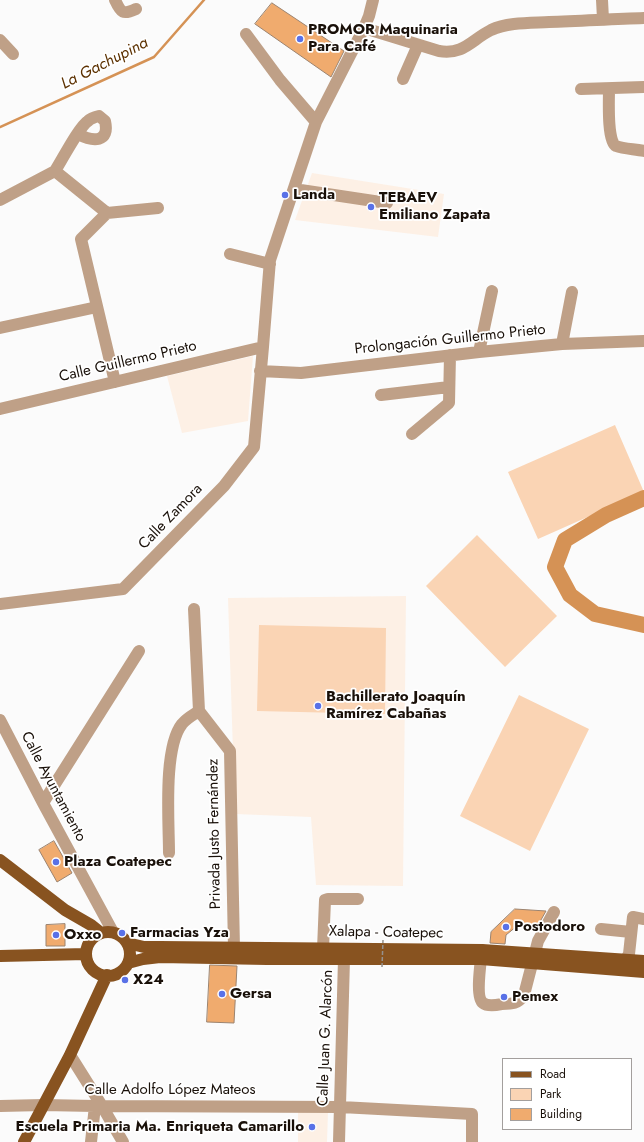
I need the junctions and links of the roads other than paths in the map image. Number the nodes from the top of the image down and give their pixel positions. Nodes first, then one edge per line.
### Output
1 (115, 0) edge
2 (373, 0) edge
3 (602, 0) edge
4 (136, 9) dead end
5 (644, 18) edge
6 (604, 19) junction
7 (364, 28) junction
8 (246, 34) dead end
9 (0, 40) edge
10 (418, 45) junction
11 (13, 54) dead end
12 (404, 79) dead end
13 (644, 87) edge
14 (609, 88) junction
15 (581, 89) dead end
16 (316, 122) junction
17 (78, 134) dead end
18 (644, 151) edge
19 (55, 171) junction
20 (294, 189) junction
21 (0, 200) edge
22 (388, 203) dead end
23 (158, 208) dead end
24 (107, 214) junction
25 (230, 254) dead end
26 (270, 264) junction
27 (492, 291) dead end
28 (572, 292) dead end
29 (96, 307) junction
30 (0, 328) edge
31 (644, 341) edge
32 (562, 344) junction
33 (263, 347) junction
34 (479, 352) junction
35 (450, 355) junction
36 (260, 371) junction
37 (115, 382) junction
38 (449, 387) junction
39 (380, 395) dead end
40 (0, 409) edge
41 (412, 434) dead end
42 (0, 604) edge
43 (194, 609) dead end
44 (139, 651) dead end
45 (200, 711) junction
46 (0, 720) edge
47 (43, 803) junction
48 (169, 853) dead end
49 (0, 860) edge
50 (358, 899) dead end
51 (554, 912) dead end
52 (644, 919) edge
53 (601, 929) dead end
54 (113, 932) junction
55 (631, 932) junction
56 (100, 933) junction
57 (127, 943) junction
58 (234, 948) junction
59 (323, 949) junction
60 (86, 954) junction
61 (482, 954) junction
62 (0, 956) edge
63 (344, 959) junction
64 (533, 959) junction
65 (625, 961) junction
66 (644, 961) edge
67 (128, 963) junction
68 (644, 972) edge
69 (107, 975) junction
70 (70, 1055) junction
71 (43, 1105) junction
72 (0, 1106) edge
73 (98, 1106) junction
74 (341, 1106) junction
75 (24, 1142) edge
76 (91, 1142) edge
77 (123, 1142) edge
78 (339, 1142) edge
79 (472, 1142) edge

1 - 4 street
2 - 7 street, Calle Zamora
3 - 6 street
5 - 6 street
6 - 10 street
7 - 10 street
7 - 16 street, Calle Zamora
8 - 16 street
9 - 11 street
10 - 12 street
13 - 14 street
14 - 15 street
14 - 18 street
16 - 20 street, Calle Zamora
17 - 19 street
19 - 21 street
19 - 24 street
20 - 22 street
20 - 26 street, Calle Zamora
23 - 24 street
24 - 29 street
25 - 26 street
26 - 33 street, Calle Zamora
27 - 34 street
28 - 32 street
29 - 30 street
29 - 37 street
31 - 32 street, Prolongación Guillermo Prieto
32 - 34 street, Prolongación Guillermo Prieto
33 - 36 street, Calle Zamora
33 - 37 street, Calle Guillermo Prieto
34 - 35 street, Prolongación Guillermo Prieto
35 - 36 street, Prolongación Guillermo Prieto
35 - 38 street
36 - 42 street, Calle Zamora
37 - 40 street, Calle Guillermo Prieto
38 - 39 street
38 - 41 street
43 - 45 street
44 - 47 street
45 - 48 street
45 - 58 street, Privada Justo Fernández
46 - 47 street, Calle Ayuntamiento
47 - 54 street, Calle Ayuntamiento
49 - 56 main road
50 - 59 street
51 - 64 street
52 - 55 street
53 - 55 street
54 - 56 main road
54 - 57 main road
55 - 65 street
56 - 60 main road
57 - 58 main road, Xalapa - Coatepec
57 - 67 main road
58 - 59 main road, Xalapa - Coatepec
59 - 61 main road, Xalapa - Coatepec
60 - 62 main road
60 - 69 main road
61 - 63 main road, Xalapa - Coatepec
61 - 64 main road, Xalapa - Coatepec
61 - 64 street
63 - 67 main road, Xalapa - Coatepec
63 - 74 street, Calle Juan G. Alarcón
64 - 65 main road, Xalapa - Coatepec
64 - 68 main road, Xalapa - Coatepec
65 - 66 main road, Xalapa - Coatepec
67 - 69 main road
69 - 70 main road
70 - 71 main road
70 - 73 street
71 - 72 street, Calle Adolfo López Mateos
71 - 73 street, Calle Adolfo López Mateos
71 - 75 main road
73 - 74 street, Calle Adolfo López Mateos
73 - 76 street
73 - 77 street
74 - 78 street, Calle Juan G. Alarcón
74 - 79 street, Calle Adolfo López Mateos

